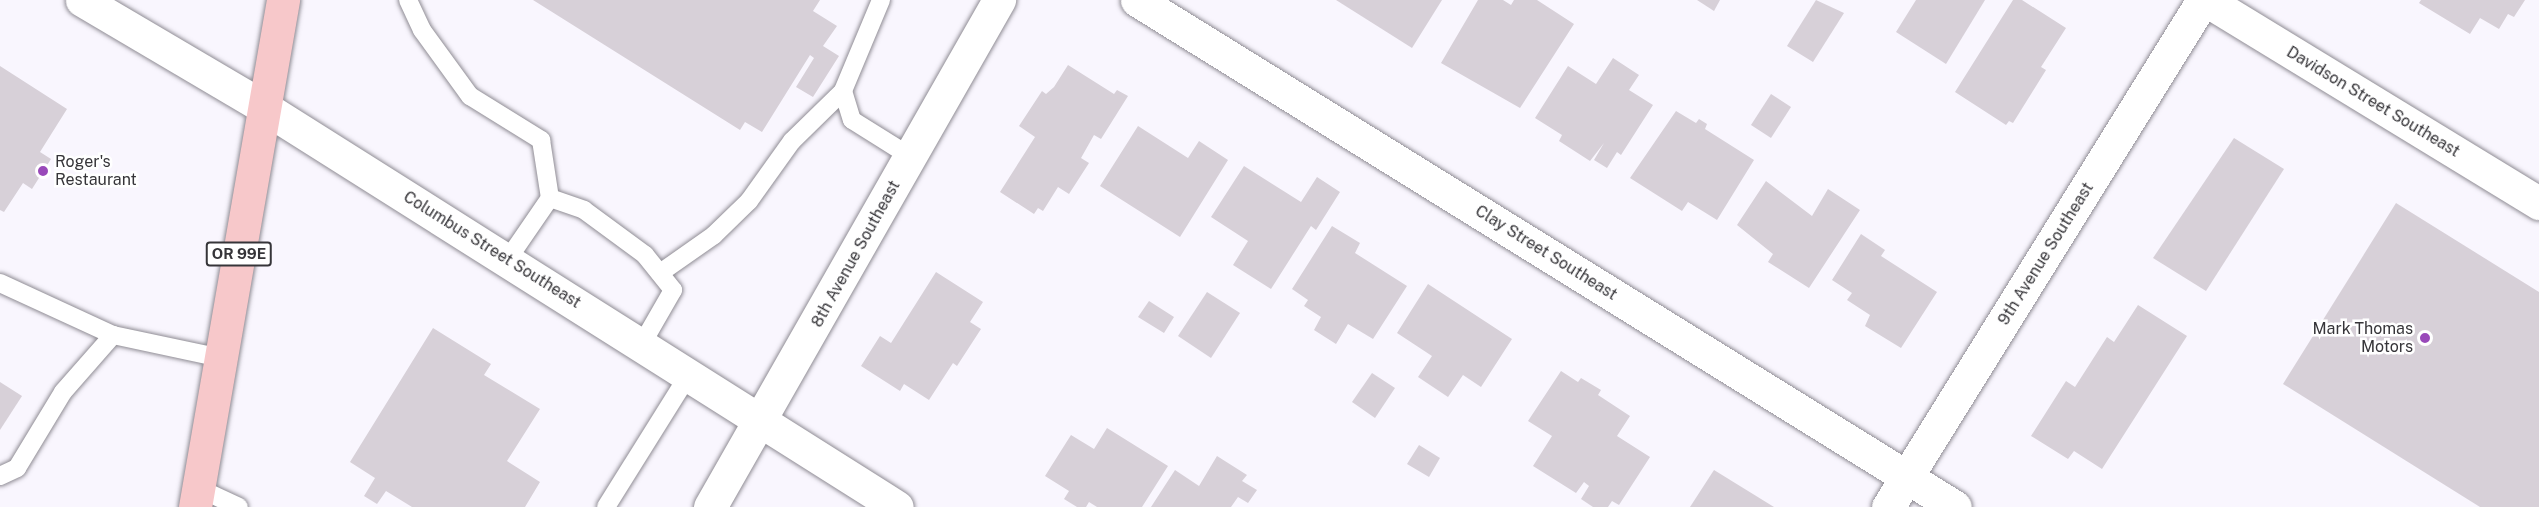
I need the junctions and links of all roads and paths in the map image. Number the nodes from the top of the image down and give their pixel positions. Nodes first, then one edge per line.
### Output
1 (82, 0) edge
2 (283, 0) edge
3 (408, 0) edge
4 (881, 0) edge
5 (999, 0) edge
6 (1137, 0) edge
7 (2205, 0) edge
8 (843, 91) junction
9 (265, 108) junction
10 (911, 157) junction
11 (550, 198) junction
12 (2539, 203) edge
13 (508, 259) junction
14 (660, 273) junction
15 (0, 283) edge
16 (113, 335) junction
17 (642, 344) junction
18 (221, 358) junction
19 (689, 374) junction
20 (763, 421) junction
21 (0, 476) edge
22 (1907, 477) junction
23 (196, 497) edge
24 (239, 507) edge
25 (606, 507) edge
26 (710, 507) edge
27 (897, 507) edge
28 (1888, 507) edge
29 (1955, 507) edge

1 - 9 street, Columbus Street Southeast
2 - 9 highway, OR 99E
3 - 11 lane
4 - 8 lane
5 - 10 street, 8th Avenue Southeast
6 - 22 street, Clay Street Southeast
7 - 12 street, Davidson Street Southeast
7 - 22 street, 9th Avenue Southeast
8 - 10 lane
8 - 14 lane
9 - 13 street, Columbus Street Southeast
9 - 18 highway, OR 99E
10 - 20 street, 8th Avenue Southeast
11 - 13 lane
11 - 14 lane
13 - 17 street, Columbus Street Southeast
14 - 17 lane
15 - 16 lane
16 - 18 lane
16 - 21 lane
17 - 19 street, Columbus Street Southeast
18 - 23 highway, OR 99E
19 - 20 street, Columbus Street Southeast
19 - 25 lane
20 - 26 street, 8th Avenue Southeast
20 - 27 street, Columbus Street Southeast
22 - 28 street, 9th Avenue Southeast
22 - 29 street, Clay Street Southeast
23 - 24 lane

